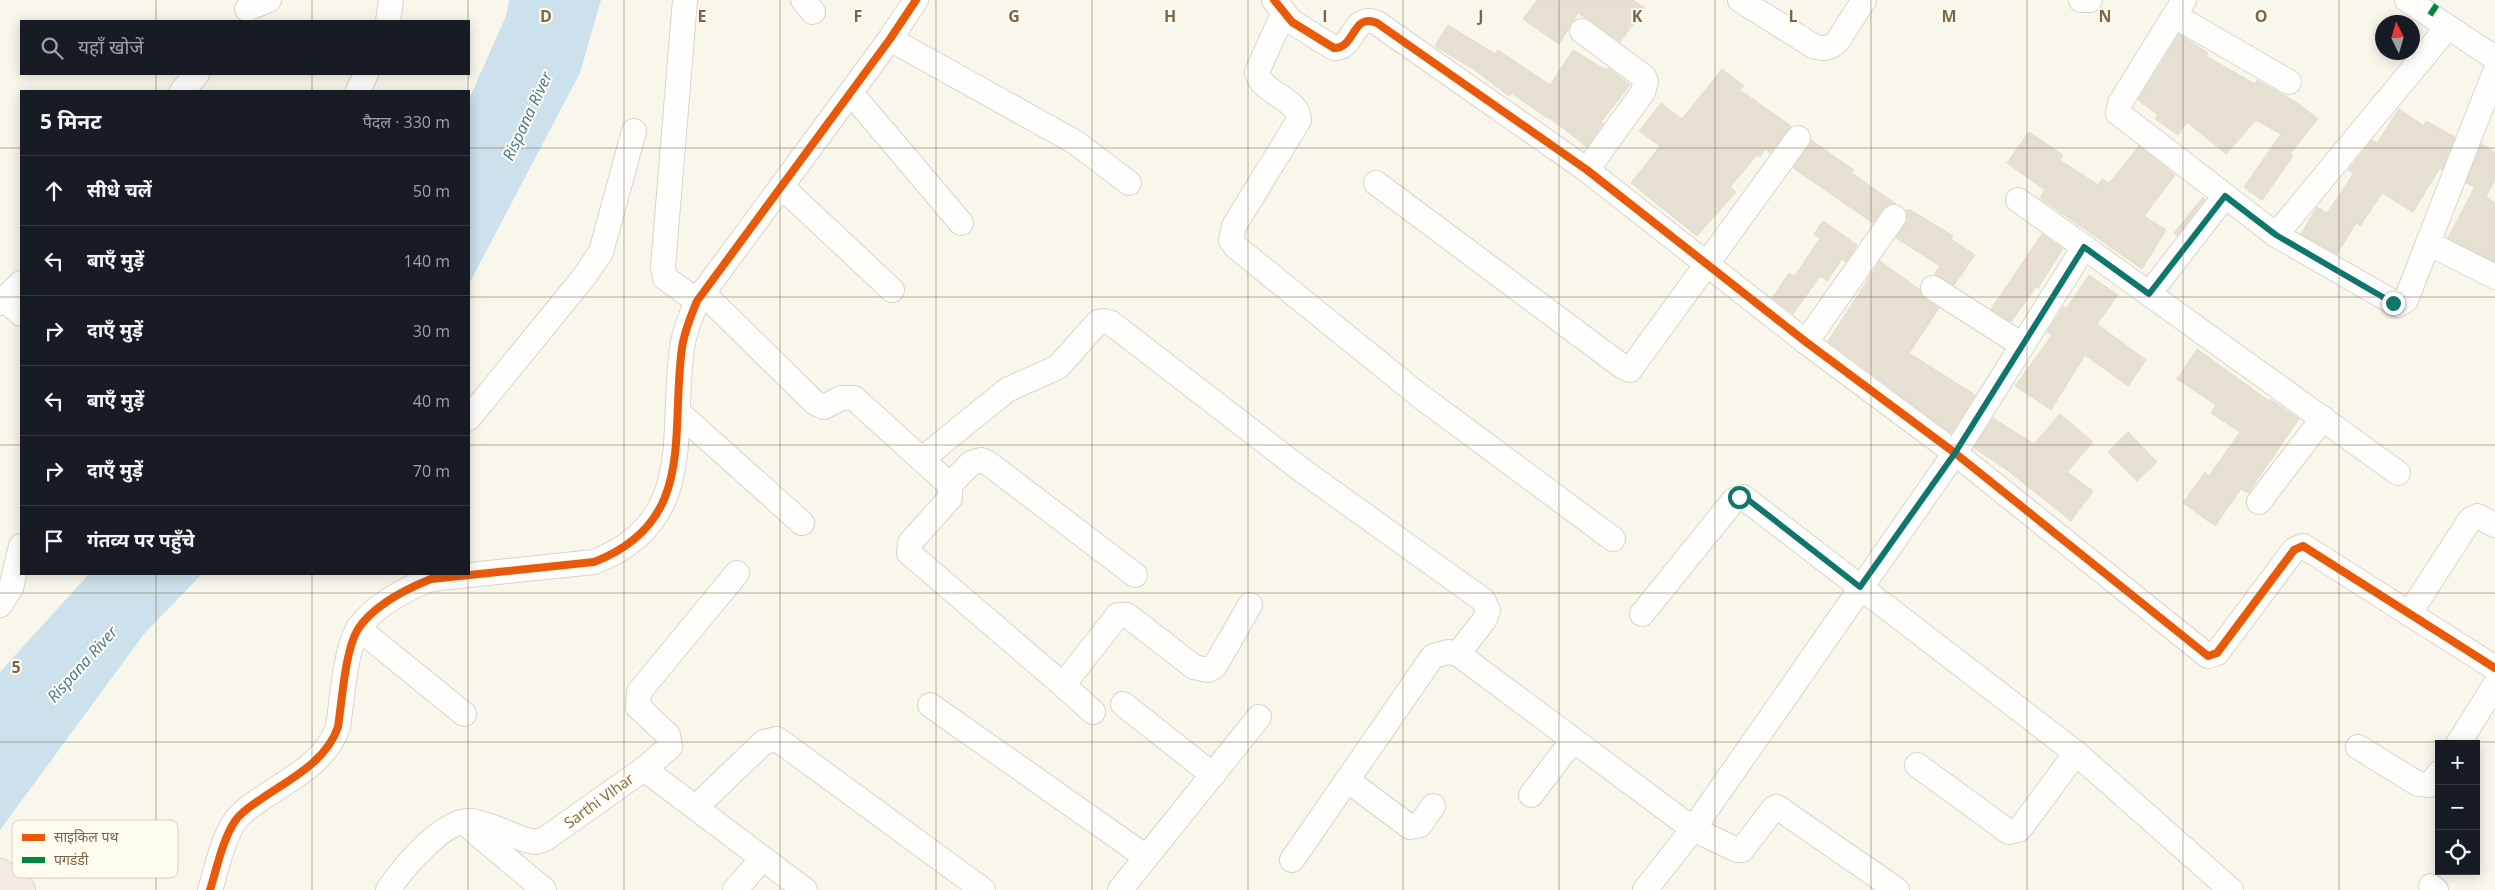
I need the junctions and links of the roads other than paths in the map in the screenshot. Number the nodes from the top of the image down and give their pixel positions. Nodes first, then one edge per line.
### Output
1 (269, 0) edge
2 (391, 0) edge
3 (685, 0) edge
4 (916, 0) edge
5 (1740, 0) edge
6 (1864, 0) edge
7 (2081, 0) edge
8 (2090, 0) edge
9 (2407, 0) edge
10 (1279, 7) edge
11 (2180, 8) edge
12 (244, 10) edge
13 (2439, 14) edge
14 (388, 20) edge
15 (1582, 31) dead end
16 (890, 39) junction
17 (2495, 58) edge
18 (2495, 72) edge
19 (196, 75) edge
20 (366, 75) edge
21 (2289, 82) dead end
22 (183, 90) edge
23 (358, 90) edge
24 (851, 93) junction
25 (634, 131) dead end
26 (1798, 138) dead end
27 (1587, 170) junction
28 (1129, 183) dead end
29 (1376, 183) dead end
30 (782, 187) junction
31 (2225, 196) junction
32 (2018, 200) dead end
33 (1894, 217) dead end
34 (962, 222) dead end
35 (2276, 235) junction
36 (2428, 243) junction
37 (2084, 247) junction
38 (1706, 264) junction
39 (2495, 277) edge
40 (20, 285) edge
41 (1933, 288) dead end
42 (892, 290) dead end
43 (2149, 294) junction
44 (699, 296) junction
45 (8, 306) edge
46 (1806, 342) junction
47 (2022, 345) junction
48 (678, 412) junction
49 (470, 417) edge
50 (2323, 418) junction
51 (1955, 453) junction
52 (922, 459) junction
53 (2398, 473) dead end
54 (950, 485) junction
55 (2260, 502) dead end
56 (802, 524) dead end
57 (2495, 525) edge
58 (1613, 539) dead end
59 (20, 550) edge
60 (470, 573) edge
61 (737, 573) dead end
62 (1135, 575) dead end
63 (429, 576) edge
64 (1860, 587) junction
65 (0, 605) edge
66 (1250, 605) dead end
67 (1642, 614) dead end
68 (2409, 614) junction
69 (358, 628) junction
70 (1458, 654) junction
71 (2495, 668) edge
72 (1063, 685) junction
73 (2495, 685) edge
74 (1122, 704) dead end
75 (930, 705) dead end
76 (1093, 712) dead end
77 (464, 714) dead end
78 (1259, 717) dead end
79 (1573, 740) junction
80 (2461, 740) edge
81 (2358, 748) dead end
82 (2076, 753) junction
83 (1917, 765) dead end
84 (644, 769) junction
85 (1213, 775) junction
86 (2435, 778) edge
87 (1347, 780) junction
88 (1531, 795) dead end
89 (1433, 806) dead end
90 (696, 807) junction
91 (464, 822) junction
92 (1693, 829) junction
93 (1146, 857) junction
94 (762, 859) junction
95 (1292, 860) dead end
96 (0, 873) edge
97 (21, 890) edge
98 (210, 890) edge
99 (388, 890) edge
100 (544, 890) edge
101 (735, 890) edge
102 (804, 890) edge
103 (984, 890) edge
104 (1120, 890) edge
105 (1645, 890) edge
106 (1897, 890) edge
107 (2231, 890) edge

1 - 12 street
2 - 14 street
3 - 44 street
4 - 16 street
5 - 6 street
7 - 8 street
9 - 13 street
10 - 27 street
10 - 58 street
11 - 21 street
11 - 31 street
13 - 17 street
13 - 35 street
15 - 27 street
16 - 24 street
16 - 28 street
18 - 36 street
19 - 22 street
20 - 23 street
24 - 30 street
24 - 34 street
25 - 49 street
26 - 38 street
27 - 38 street
29 - 38 street
30 - 42 street
30 - 44 street
31 - 35 street
31 - 43 street
32 - 37 street
33 - 46 street
35 - 36 street
36 - 39 street
37 - 43 street
37 - 47 street
38 - 46 street
40 - 45 street
41 - 47 street
43 - 50 street
44 - 48 street
44 - 52 street
46 - 51 street
47 - 51 street
48 - 56 street
48 - 60 street
50 - 53 street
50 - 55 street
51 - 64 street
51 - 68 street
52 - 54 street
52 - 70 street
54 - 62 street
54 - 72 street
57 - 68 street
59 - 65 street
61 - 84 street
63 - 69 street
64 - 67 street
64 - 82 street
64 - 92 street
66 - 72 street
68 - 71 street
69 - 77 street
69 - 98 street
70 - 79 street
70 - 87 street
72 - 76 street
73 - 80 street
74 - 85 street
75 - 93 street
78 - 85 street
79 - 88 street
79 - 92 street
81 - 86 street
82 - 83 street
82 - 107 street
84 - 90 street, Sarthi VIhar
84 - 91 street, Sarthi VIhar
85 - 93 street
87 - 89 street
87 - 95 street
90 - 94 street, Sarthi VIhar
90 - 103 street
91 - 99 street
91 - 100 street
92 - 105 street
92 - 106 street
93 - 104 street
94 - 101 street
94 - 102 street, Sarthi VIhar
96 - 97 highway

